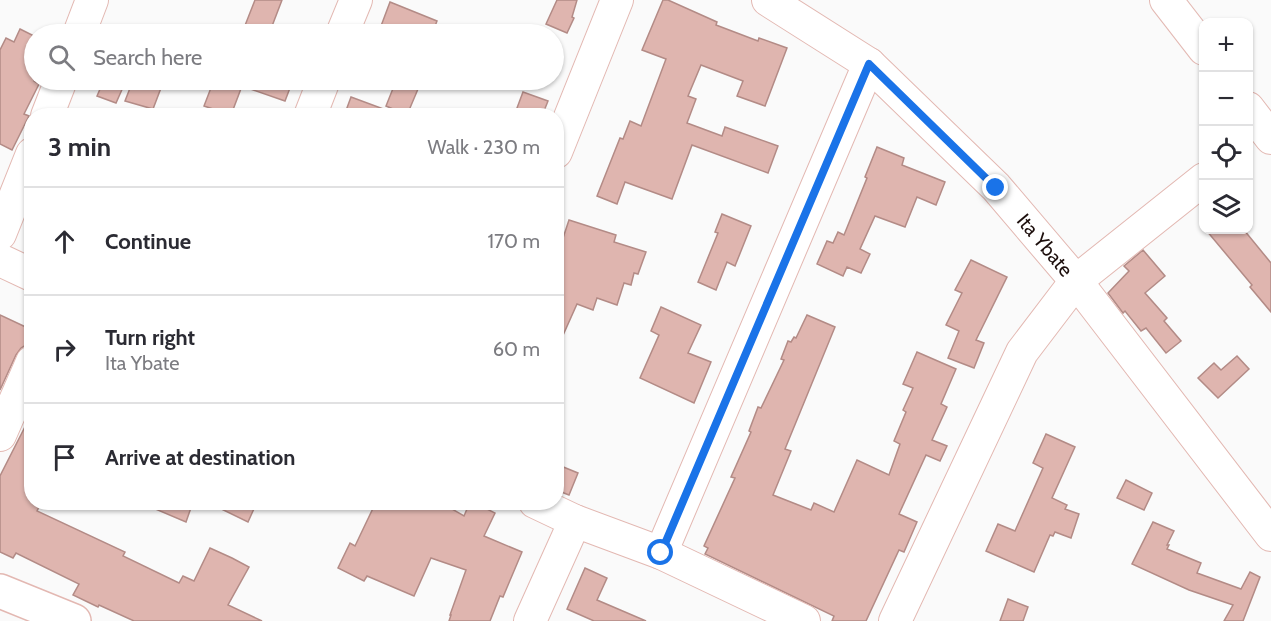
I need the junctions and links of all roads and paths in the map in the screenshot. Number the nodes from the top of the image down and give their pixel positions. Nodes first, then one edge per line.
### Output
1 (92, 0) edge
2 (356, 0) edge
3 (617, 0) edge
4 (768, 0) edge
5 (1166, 0) edge
6 (83, 24) edge
7 (346, 24) edge
8 (1199, 44) edge
9 (869, 64) junction
10 (57, 90) edge
11 (320, 90) edge
12 (50, 108) edge
13 (313, 108) edge
14 (564, 132) edge
15 (24, 174) edge
16 (1201, 180) edge
17 (0, 234) edge
18 (0, 260) edge
19 (24, 270) edge
20 (1076, 281) junction
21 (24, 380) edge
22 (0, 435) edge
23 (552, 510) edge
24 (575, 521) junction
25 (1271, 535) edge
26 (661, 553) junction
27 (0, 591) edge
28 (74, 621) edge
29 (530, 621) edge
30 (804, 621) edge
31 (895, 621) edge

1 - 6 street
2 - 7 street
3 - 14 street
4 - 9 street, Ita Ybate
5 - 8 street
9 - 20 street, Ita Ybate
9 - 26 street
10 - 12 street
11 - 13 street
15 - 17 street
16 - 20 street
18 - 19 street
20 - 25 street, Ita Ybate
20 - 31 street
21 - 22 street
23 - 24 street
24 - 26 street
24 - 29 street
26 - 30 street
27 - 28 main road

